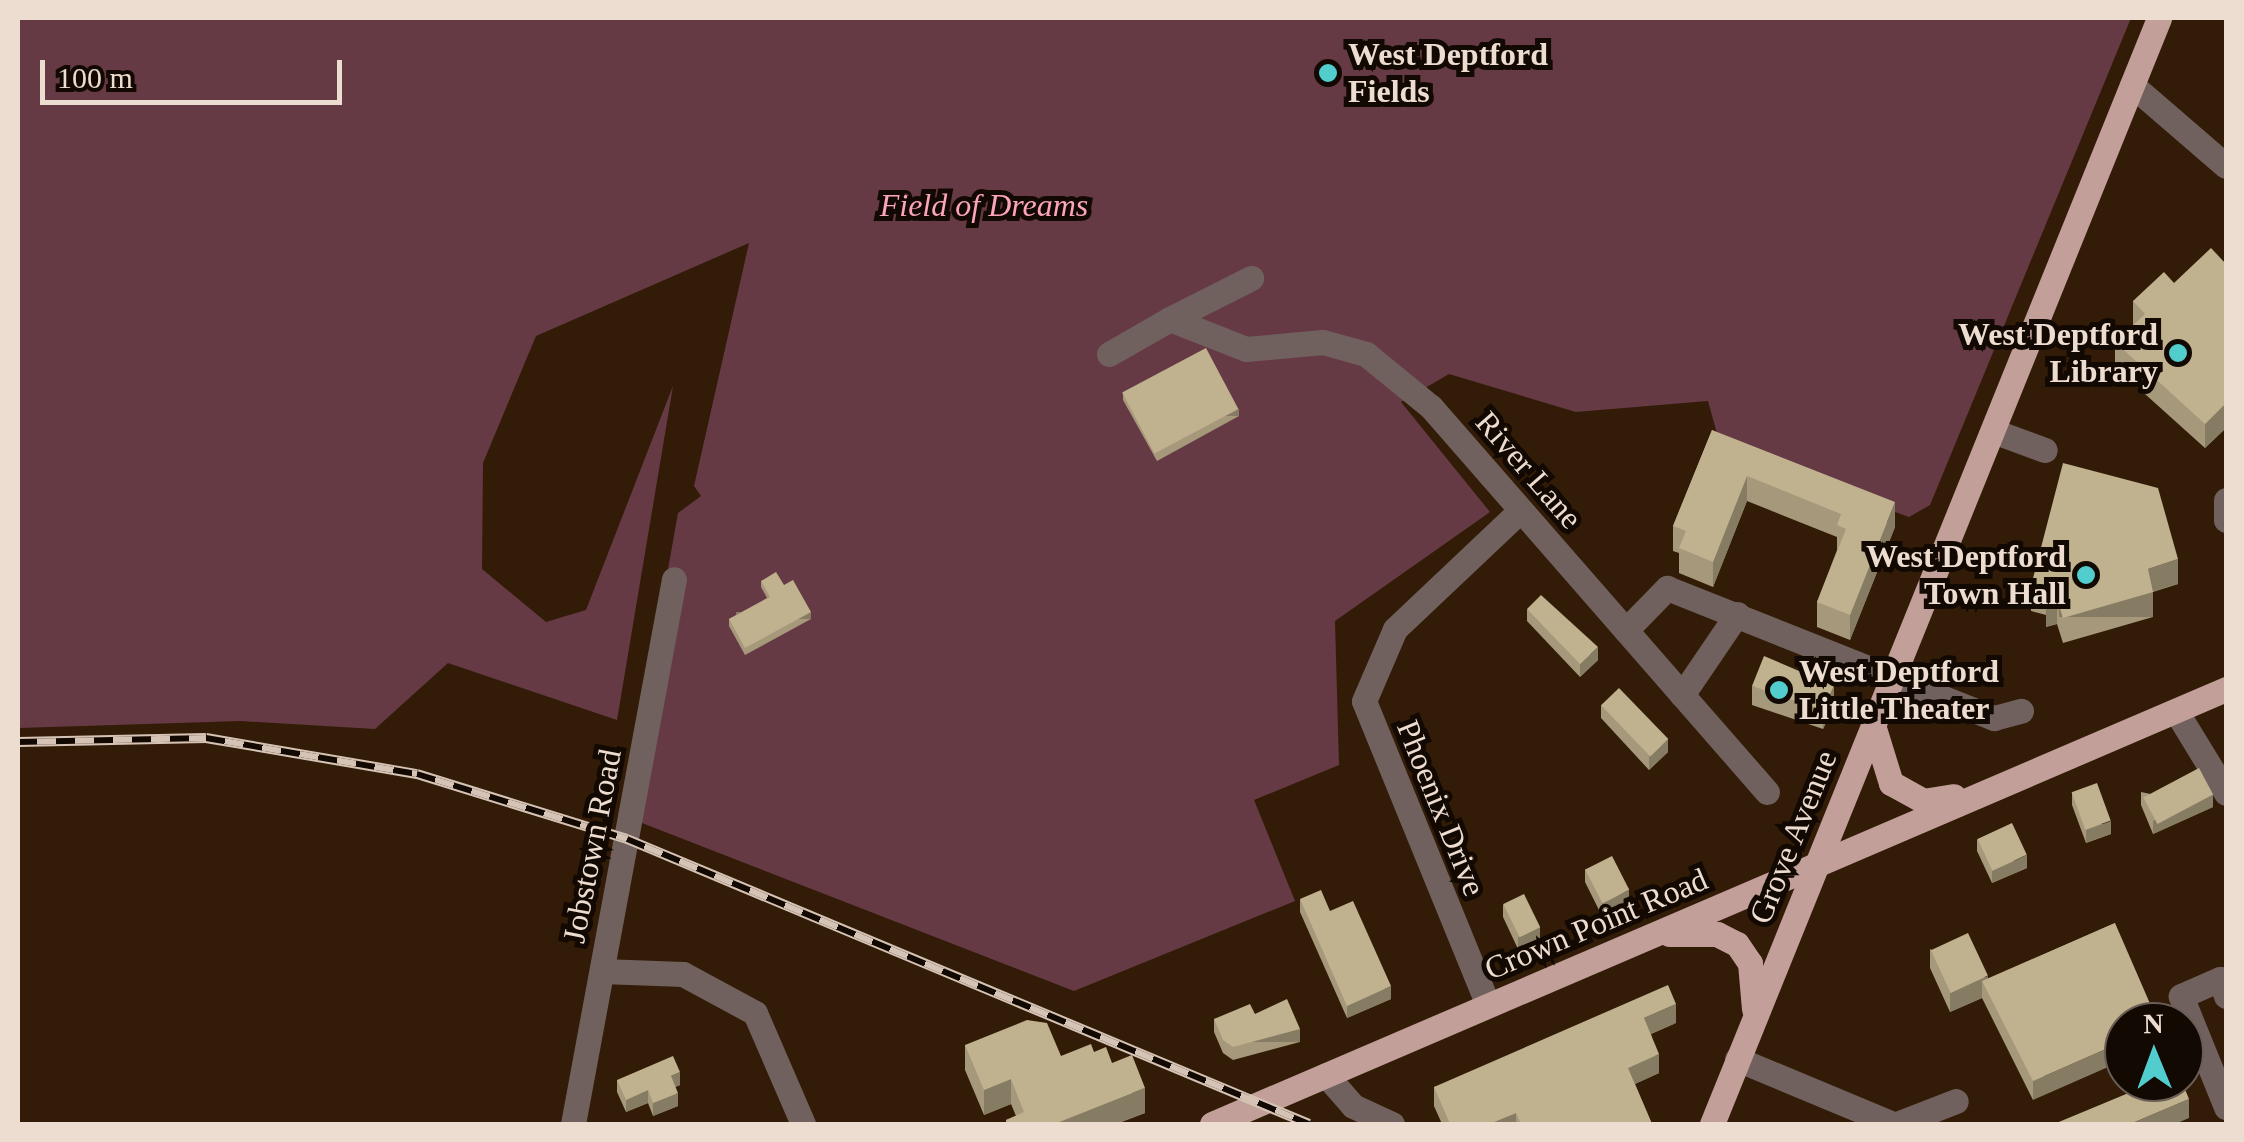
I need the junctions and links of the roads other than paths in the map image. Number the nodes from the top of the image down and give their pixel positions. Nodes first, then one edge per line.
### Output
1 (2159, 18) edge
2 (2132, 84) junction
3 (2226, 166) edge
4 (1251, 278) dead end
5 (1170, 319) junction
6 (1109, 354) dead end
7 (1992, 431) junction
8 (2044, 450) dead end
9 (1521, 510) junction
10 (674, 580) dead end
11 (1737, 614) junction
12 (1626, 630) junction
13 (1894, 673) junction
14 (2226, 689) edge
15 (1682, 695) junction
16 (2021, 711) dead end
17 (2176, 711) junction
18 (1873, 725) junction
19 (1998, 788) junction
20 (1766, 792) dead end
21 (2226, 793) edge
22 (1818, 864) junction
23 (1654, 935) junction
24 (602, 971) junction
25 (2226, 996) edge
26 (1488, 1006) junction
27 (1755, 1016) junction
28 (1737, 1059) junction
29 (1326, 1075) junction
30 (1956, 1101) dead end
31 (2226, 1107) edge
32 (1220, 1123) edge
33 (572, 1124) edge
34 (803, 1124) edge
35 (1392, 1124) edge
36 (1712, 1124) edge
37 (1895, 1124) edge

1 - 2 main road, Grove Avenue
2 - 3 street
2 - 7 main road, Grove Avenue
4 - 5 street
5 - 6 street
5 - 9 street, River Lane
7 - 8 street
7 - 13 main road, Grove Avenue
9 - 12 street, River Lane
9 - 26 street, Phoenix Drive
10 - 24 street, Jobstown Road
11 - 12 street
11 - 13 street
11 - 15 street
12 - 15 street, River Lane
13 - 16 street
13 - 18 main road, Grove Avenue
14 - 17 main road, Crown Point Road
15 - 20 street, River Lane
17 - 19 main road, Crown Point Road
17 - 21 street
18 - 19 main road
18 - 22 main road, Grove Avenue
19 - 22 main road, Crown Point Road
22 - 23 main road, Crown Point Road
22 - 27 main road, Grove Avenue
23 - 26 main road, Crown Point Road
23 - 27 main road
24 - 33 street, Jobstown Road
24 - 34 street
25 - 31 street
26 - 29 main road, Crown Point Road
27 - 28 main road, Grove Avenue
28 - 36 main road, Grove Avenue
28 - 37 street
29 - 32 main road, Crown Point Road
29 - 35 street
30 - 37 street

